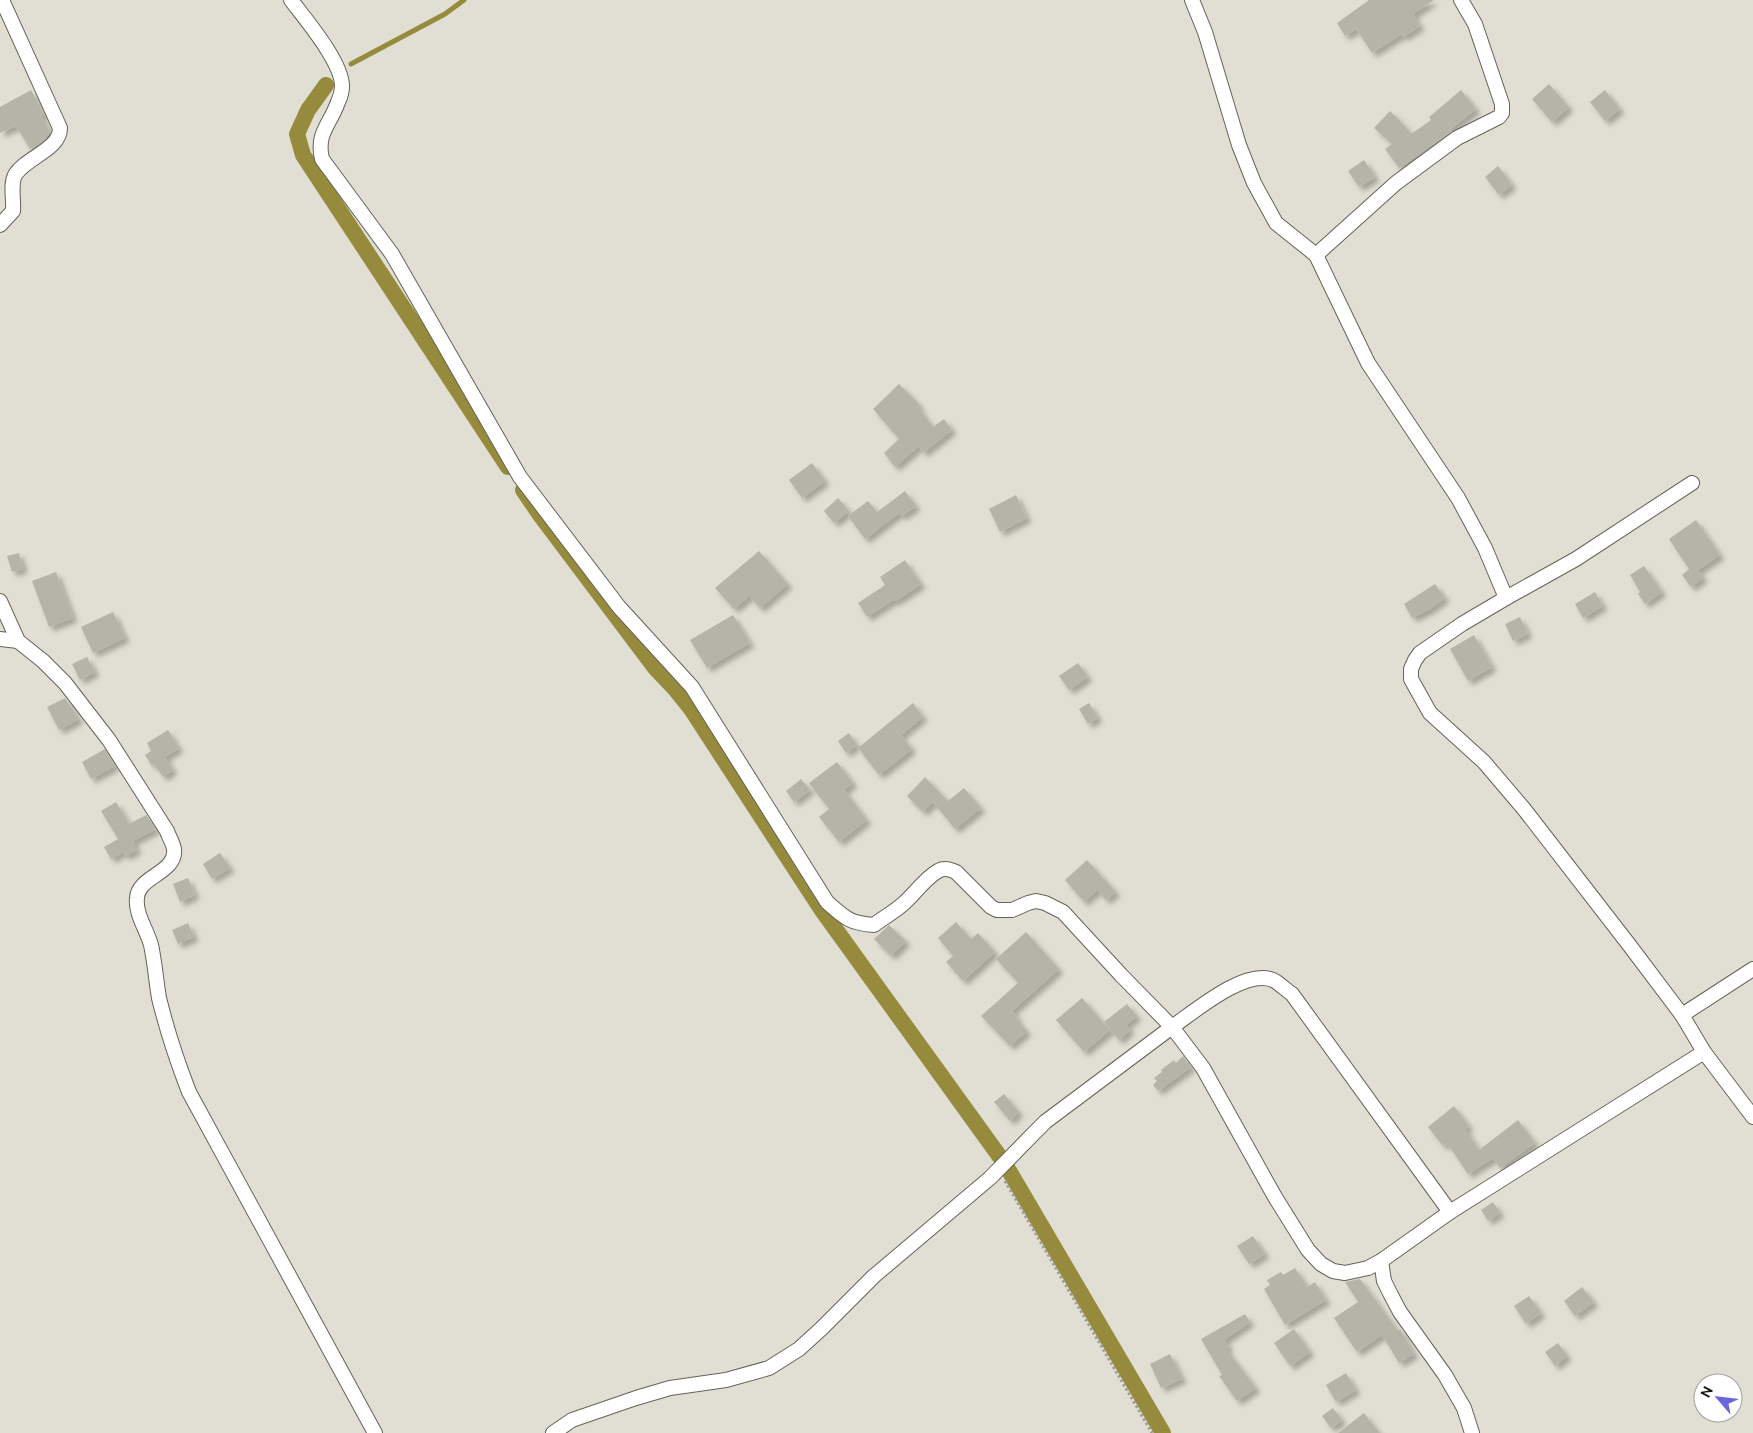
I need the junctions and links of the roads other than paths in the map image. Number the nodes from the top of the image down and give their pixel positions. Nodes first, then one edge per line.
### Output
1 (2, 0) edge
2 (292, 0) edge
3 (1192, 0) edge
4 (1461, 0) edge
5 (0, 225) edge
6 (1316, 255) junction
7 (1692, 483) dead end
8 (1506, 598) junction
9 (0, 601) edge
10 (0, 639) edge
11 (18, 642) junction
12 (1753, 969) edge
13 (1682, 1015) junction
14 (1172, 1027) junction
15 (1704, 1052) junction
16 (1753, 1117) edge
17 (1450, 1212) junction
18 (1381, 1260) junction
19 (376, 1433) edge
20 (553, 1433) edge
21 (1472, 1433) edge

1 - 5 street
2 - 14 street
3 - 6 street
4 - 6 street
6 - 8 street
7 - 8 street
8 - 13 street
9 - 11 street
10 - 11 street
11 - 19 street
12 - 13 street
13 - 15 street
14 - 17 street
14 - 18 street
14 - 20 street
15 - 16 street
15 - 17 street
17 - 18 street
18 - 21 street

